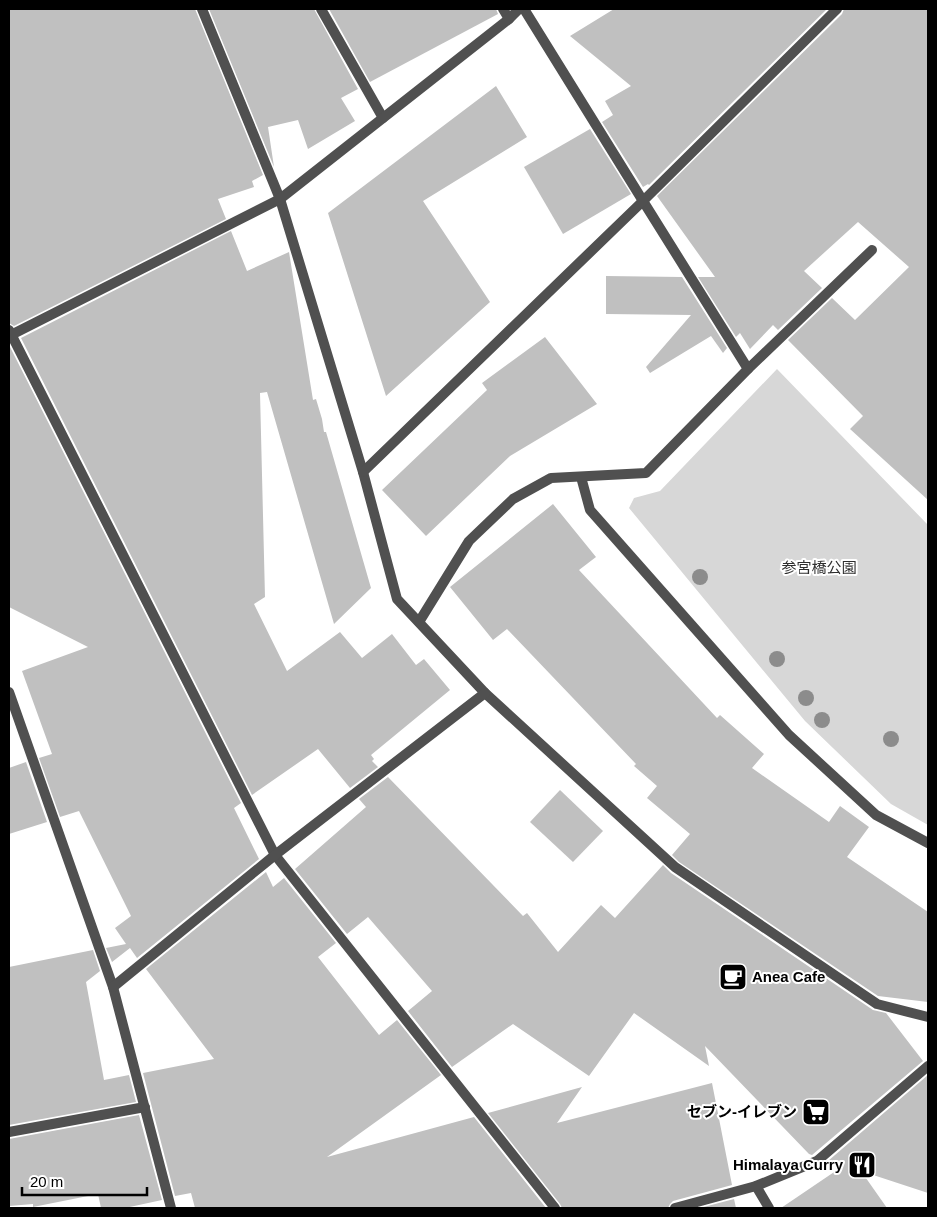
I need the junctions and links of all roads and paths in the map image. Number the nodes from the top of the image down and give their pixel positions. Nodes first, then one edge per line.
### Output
1 (202, 9) edge
2 (321, 9) edge
3 (503, 9) edge
4 (518, 9) edge
5 (524, 9) edge
6 (838, 9) edge
7 (509, 19) junction
8 (383, 118) junction
9 (280, 199) junction
10 (643, 201) junction
11 (872, 250) dead end
12 (9, 333) edge
13 (748, 369) junction
14 (363, 472) junction
15 (581, 477) junction
16 (419, 622) junction
17 (9, 692) edge
18 (485, 693) junction
19 (928, 843) edge
20 (275, 856) junction
21 (113, 987) junction
22 (928, 1017) edge
23 (928, 1066) edge
24 (145, 1107) junction
25 (9, 1132) edge
26 (756, 1186) junction
27 (172, 1208) edge
28 (555, 1208) edge
29 (675, 1208) edge
30 (769, 1208) edge

1 - 9 street
2 - 8 street
3 - 7 street
4 - 7 street
5 - 10 street
6 - 10 street
7 - 8 street
8 - 9 street
9 - 12 street
9 - 14 street
10 - 13 street
10 - 14 street
11 - 13 street
12 - 20 street
13 - 15 street
14 - 16 street
15 - 16 street
15 - 19 street
16 - 18 street
17 - 21 street
18 - 20 street
18 - 22 street
20 - 21 street
20 - 28 street
21 - 24 street
23 - 26 street
24 - 25 street
24 - 27 street
26 - 29 street
26 - 30 street

